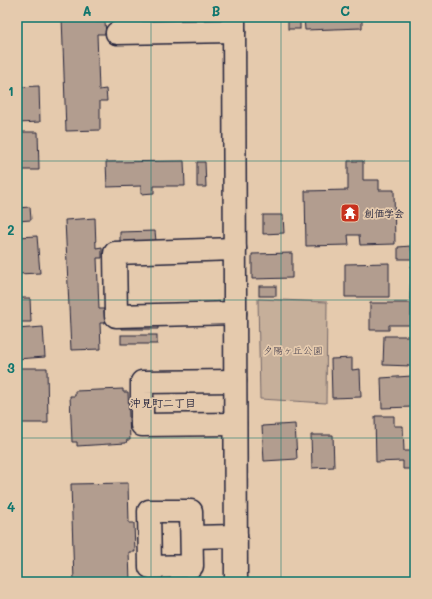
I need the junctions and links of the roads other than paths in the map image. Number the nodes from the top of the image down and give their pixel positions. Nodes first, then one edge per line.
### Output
1 (234, 24) edge
2 (117, 33) dead end
3 (235, 249) junction
4 (235, 313) junction
5 (235, 381) junction
6 (236, 424) junction
7 (236, 536) junction
8 (192, 537) dead end
9 (236, 582) edge

1 - 2 street
1 - 3 street
3 - 4 street
3 - 4 street
4 - 5 street
5 - 6 street
5 - 6 street
6 - 7 street
7 - 8 street
7 - 9 street

